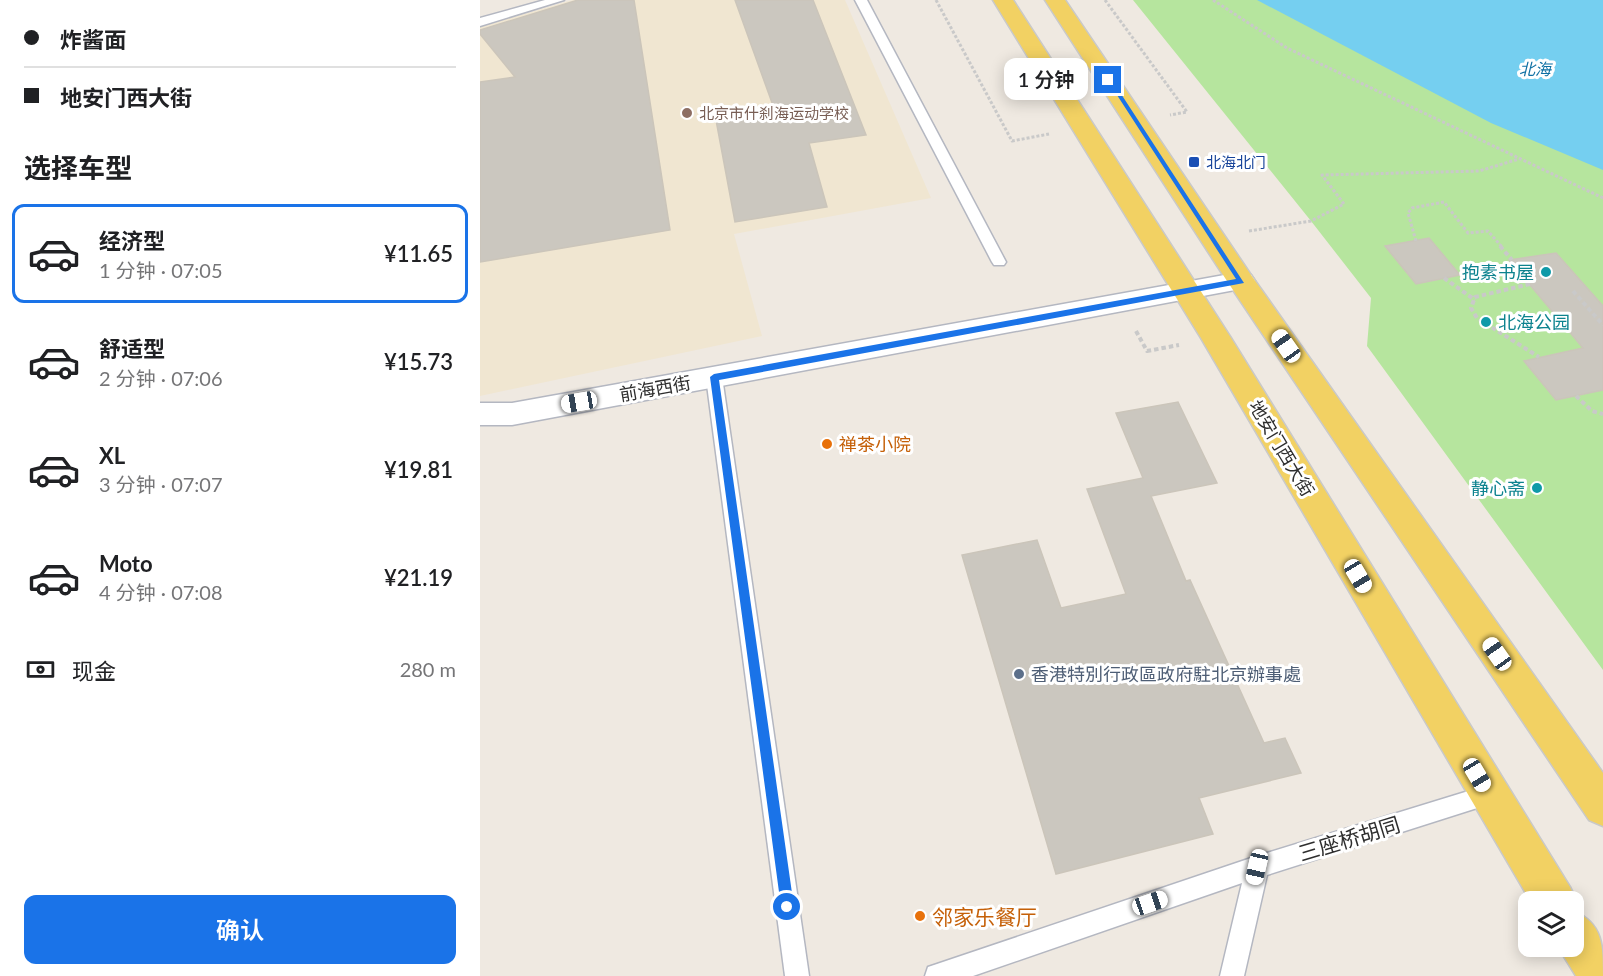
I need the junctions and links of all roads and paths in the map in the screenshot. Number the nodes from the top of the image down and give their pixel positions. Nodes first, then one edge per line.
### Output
1 (558, 0) edge
2 (861, 0) edge
3 (936, 0) edge
4 (1003, 0) edge
5 (1055, 0) edge
6 (1105, 0) edge
7 (1213, 0) edge
8 (480, 22) edge
9 (1186, 112) dead end
10 (1012, 141) dead end
11 (1520, 158) junction
12 (1603, 198) edge
13 (1213, 237) junction
14 (1416, 241) dead end
15 (1512, 260) dead end
16 (999, 262) dead end
17 (1444, 278) dead end
18 (1241, 281) junction
19 (1530, 284) dead end
20 (1573, 291) dead end
21 (1188, 292) junction
22 (1474, 300) junction
23 (1603, 325) edge
24 (1539, 357) dead end
25 (714, 377) junction
26 (1576, 396) dead end
27 (480, 414) edge
28 (512, 414) junction
29 (1603, 414) edge
30 (480, 426) edge
31 (1488, 795) junction
32 (1603, 807) edge
33 (1257, 867) junction
34 (1548, 891) edge
35 (1584, 948) edge
36 (797, 976) edge
37 (937, 976) edge
38 (1232, 976) edge
39 (1601, 976) edge

1 - 8 lane
2 - 16 lane
3 - 10 path
4 - 21 main road, 地安门西大街
5 - 13 main road
6 - 9 path
7 - 11 path
11 - 12 path
11 - 13 path
13 - 18 main road
14 - 15 path
17 - 22 path
18 - 21 street, 前海西街
18 - 32 main road
19 - 22 path
20 - 23 path
21 - 25 street, 前海西街
21 - 31 main road, 地安门西大街
22 - 24 path
25 - 28 street, 前海西街
25 - 36 lane
26 - 29 path
27 - 28 street, 前海西街
28 - 30 street, 前海西街
31 - 33 lane, 三座桥胡同
31 - 34 main road, 地安门西大街
33 - 37 lane, 三座桥胡同
33 - 38 lane
35 - 39 main road

